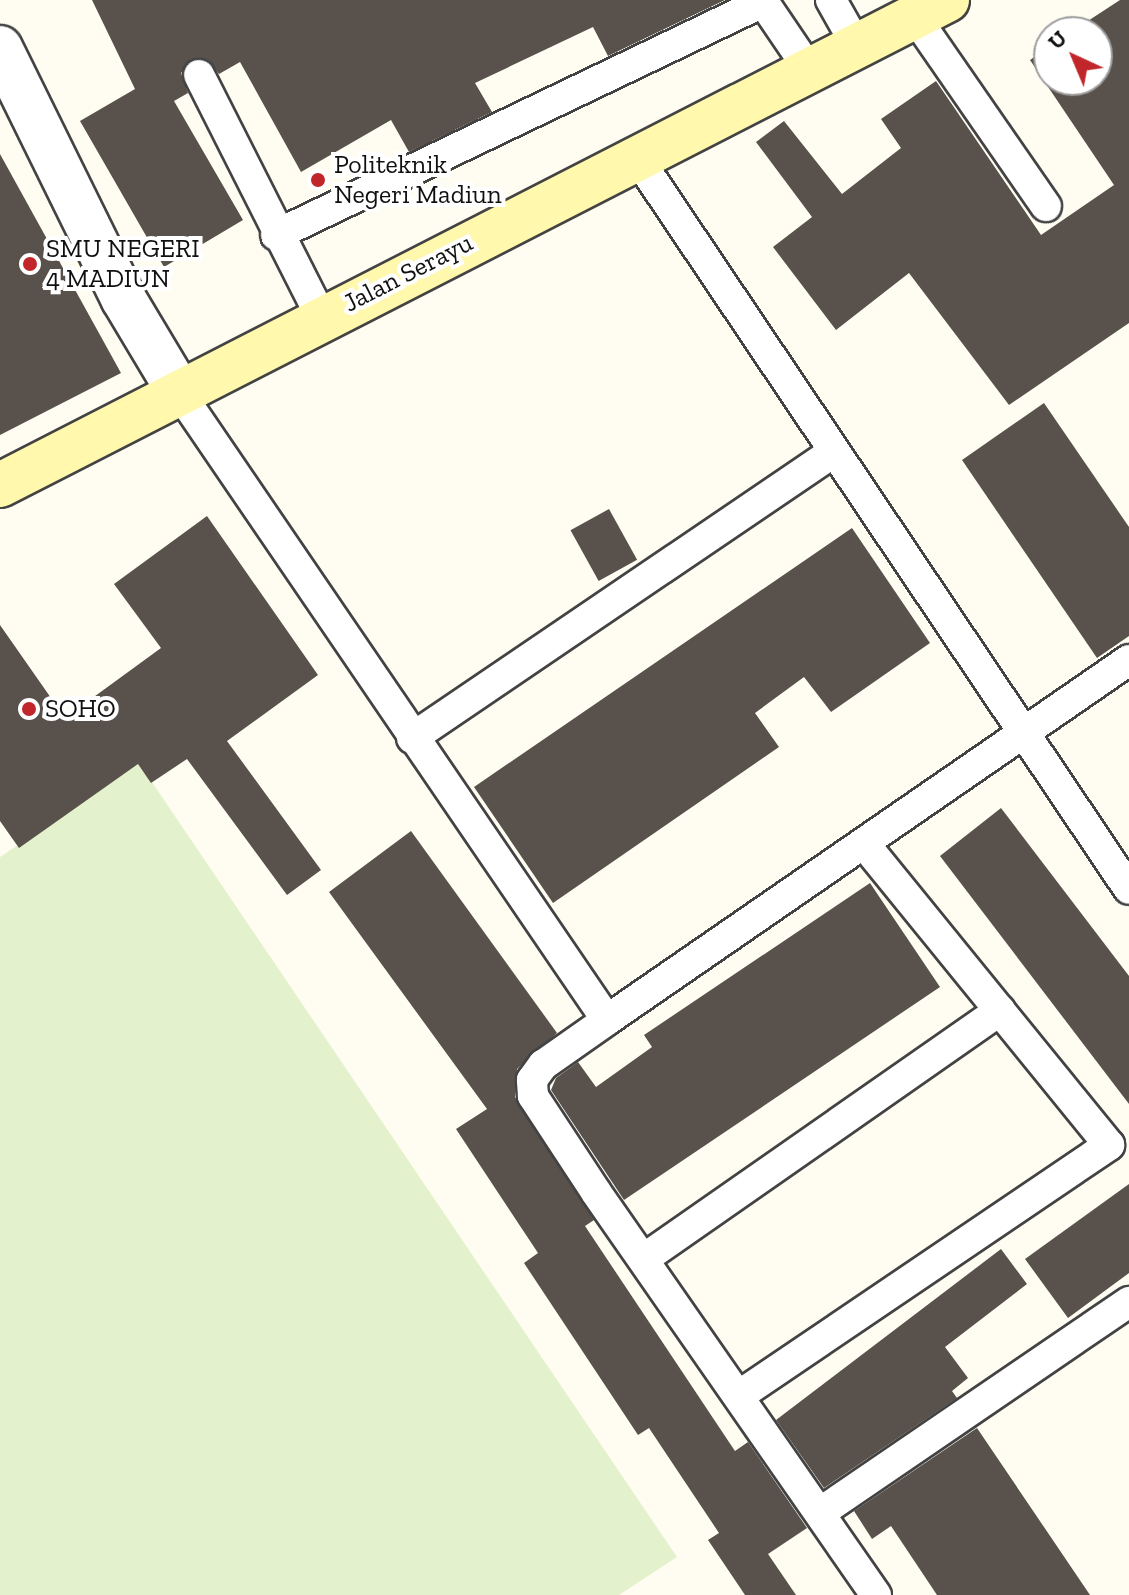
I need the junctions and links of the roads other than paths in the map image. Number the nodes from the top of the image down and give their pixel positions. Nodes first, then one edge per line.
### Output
1 (831, 0) edge
2 (762, 1) edge
3 (931, 8) edge
4 (0, 48) edge
5 (858, 48) junction
6 (810, 71) junction
7 (199, 75) dead end
8 (636, 156) junction
9 (1046, 206) dead end
10 (276, 235) junction
11 (321, 317) junction
12 (181, 395) junction
13 (832, 453) junction
14 (0, 485) edge
15 (1129, 660) edge
16 (1022, 735) junction
17 (412, 738) junction
18 (865, 845) junction
19 (1129, 889) edge
20 (1000, 1010) junction
21 (607, 1020) junction
22 (1119, 1138) edge
23 (645, 1258) junction
24 (1129, 1302) edge
25 (740, 1395) junction
26 (821, 1512) junction
27 (876, 1595) edge

1 - 5 lane
2 - 6 lane
2 - 10 lane
3 - 5 main road, Jalan Serayu
3 - 9 lane
4 - 12 street
5 - 6 main road, Jalan Serayu
6 - 8 main road, Jalan Serayu
7 - 10 lane
8 - 11 main road, Jalan Serayu
8 - 13 lane
10 - 11 lane
11 - 12 main road, Jalan Serayu
12 - 14 main road, Jalan Serayu
12 - 17 lane
13 - 16 lane
13 - 17 lane
15 - 16 lane
16 - 18 lane
16 - 19 lane
17 - 21 lane
18 - 20 lane
18 - 21 lane
20 - 22 lane
20 - 23 lane
21 - 23 lane
22 - 25 lane
23 - 25 lane
24 - 26 lane
25 - 26 lane
26 - 27 lane

